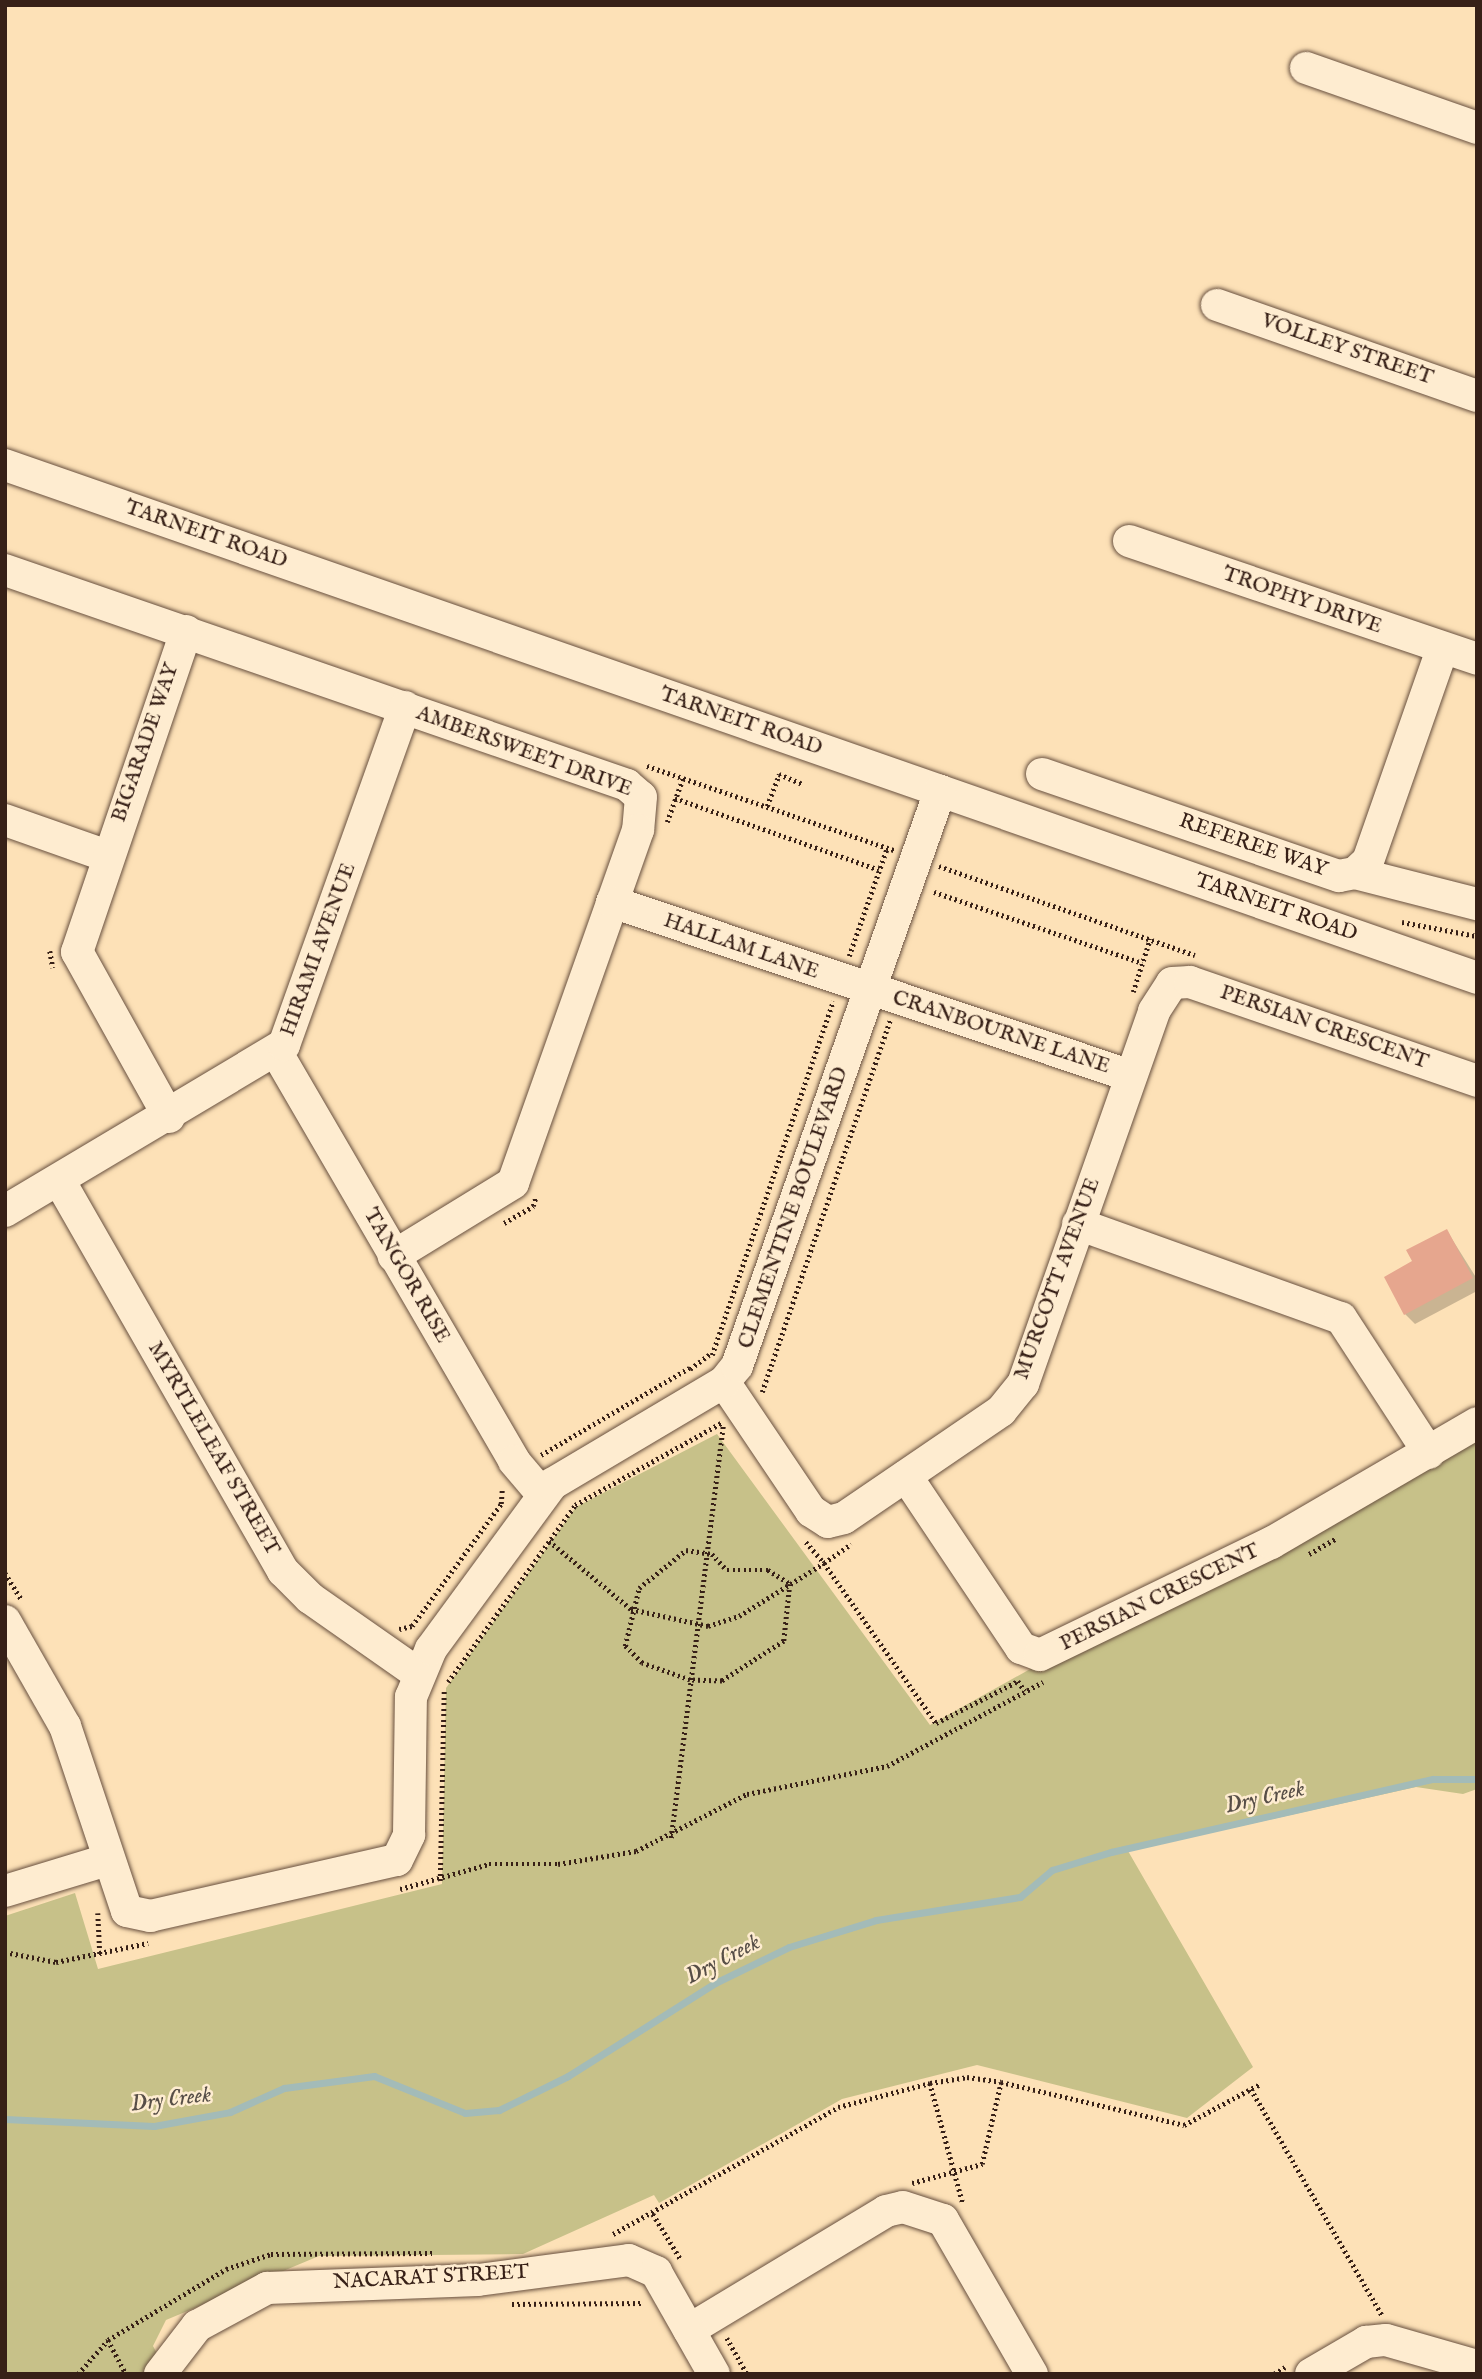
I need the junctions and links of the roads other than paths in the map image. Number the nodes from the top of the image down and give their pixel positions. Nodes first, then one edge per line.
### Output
1 (1306, 68) dead end
2 (1477, 128) edge
3 (1217, 305) dead end
4 (1477, 396) edge
5 (5, 465) edge
6 (1129, 541) dead end
7 (5, 570) edge
8 (186, 631) junction
9 (1443, 650) junction
10 (1477, 659) edge
11 (405, 707) junction
12 (1042, 774) dead end
13 (940, 791) junction
14 (5, 820) edge
15 (107, 856) junction
16 (1356, 873) junction
17 (612, 902) junction
18 (1477, 904) edge
19 (1477, 978) edge
20 (1172, 983) joint
21 (870, 992) junction
22 (277, 1053) junction
23 (1131, 1076) junction
24 (1477, 1080) edge
25 (169, 1117) junction
26 (59, 1180) junction
27 (5, 1211) edge
28 (1078, 1224) junction
29 (394, 1256) junction
30 (707, 1374) junction
31 (1477, 1423) edge
32 (1429, 1453) junction
33 (906, 1476) junction
34 (542, 1494) junction
35 (5, 1621) edge
36 (417, 1673) junction
37 (107, 1860) junction
38 (5, 1891) edge
39 (689, 2330) junction
40 (1477, 2366) edge
41 (160, 2374) edge
42 (714, 2374) edge
43 (1032, 2374) edge
44 (1311, 2374) edge

1 - 2 street
3 - 4 street, VOLLEY STREET
5 - 13 street, TARNEIT ROAD
6 - 9 street, TROPHY DRIVE
7 - 8 street, AMBERSWEET DRIVE
8 - 11 street, AMBERSWEET DRIVE
8 - 15 street, BIGARADE WAY
9 - 10 street, TROPHY DRIVE
9 - 16 street, REFEREE WAY
11 - 17 street, AMBERSWEET DRIVE
11 - 22 street, HIRAMI AVENUE
12 - 16 street, REFEREE WAY
13 - 19 street, TARNEIT ROAD
13 - 21 street, CLEMENTINE BOULEVARD
14 - 15 street
15 - 25 street, BIGARADE WAY
16 - 18 street
17 - 21 street, HALLAM LANE
17 - 29 street, AMBERSWEET DRIVE
20 - 23 street, MURCOTT AVENUE
20 - 24 street, PERSIAN CRESCENT
21 - 23 street, CRANBOURNE LANE
21 - 30 street, CLEMENTINE BOULEVARD
22 - 25 street, HIRAMI AVENUE
22 - 29 street, TANGOR RISE
23 - 28 street, MURCOTT AVENUE
25 - 26 street, HIRAMI AVENUE
26 - 27 street, HIRAMI AVENUE
26 - 36 street, MYRTLELEAF STREET
28 - 32 street
28 - 33 street, MURCOTT AVENUE
29 - 34 street, TANGOR RISE
30 - 33 street, MURCOTT AVENUE
30 - 34 street, CLEMENTINE BOULEVARD
31 - 32 street, PERSIAN CRESCENT
32 - 33 street, PERSIAN CRESCENT
34 - 36 street, CLEMENTINE BOULEVARD
35 - 37 street, CLEMENTINE BOULEVARD
36 - 37 street, CLEMENTINE BOULEVARD
37 - 38 street
39 - 41 street, NACARAT STREET
39 - 42 street, NACARAT STREET
39 - 43 street
40 - 44 street

